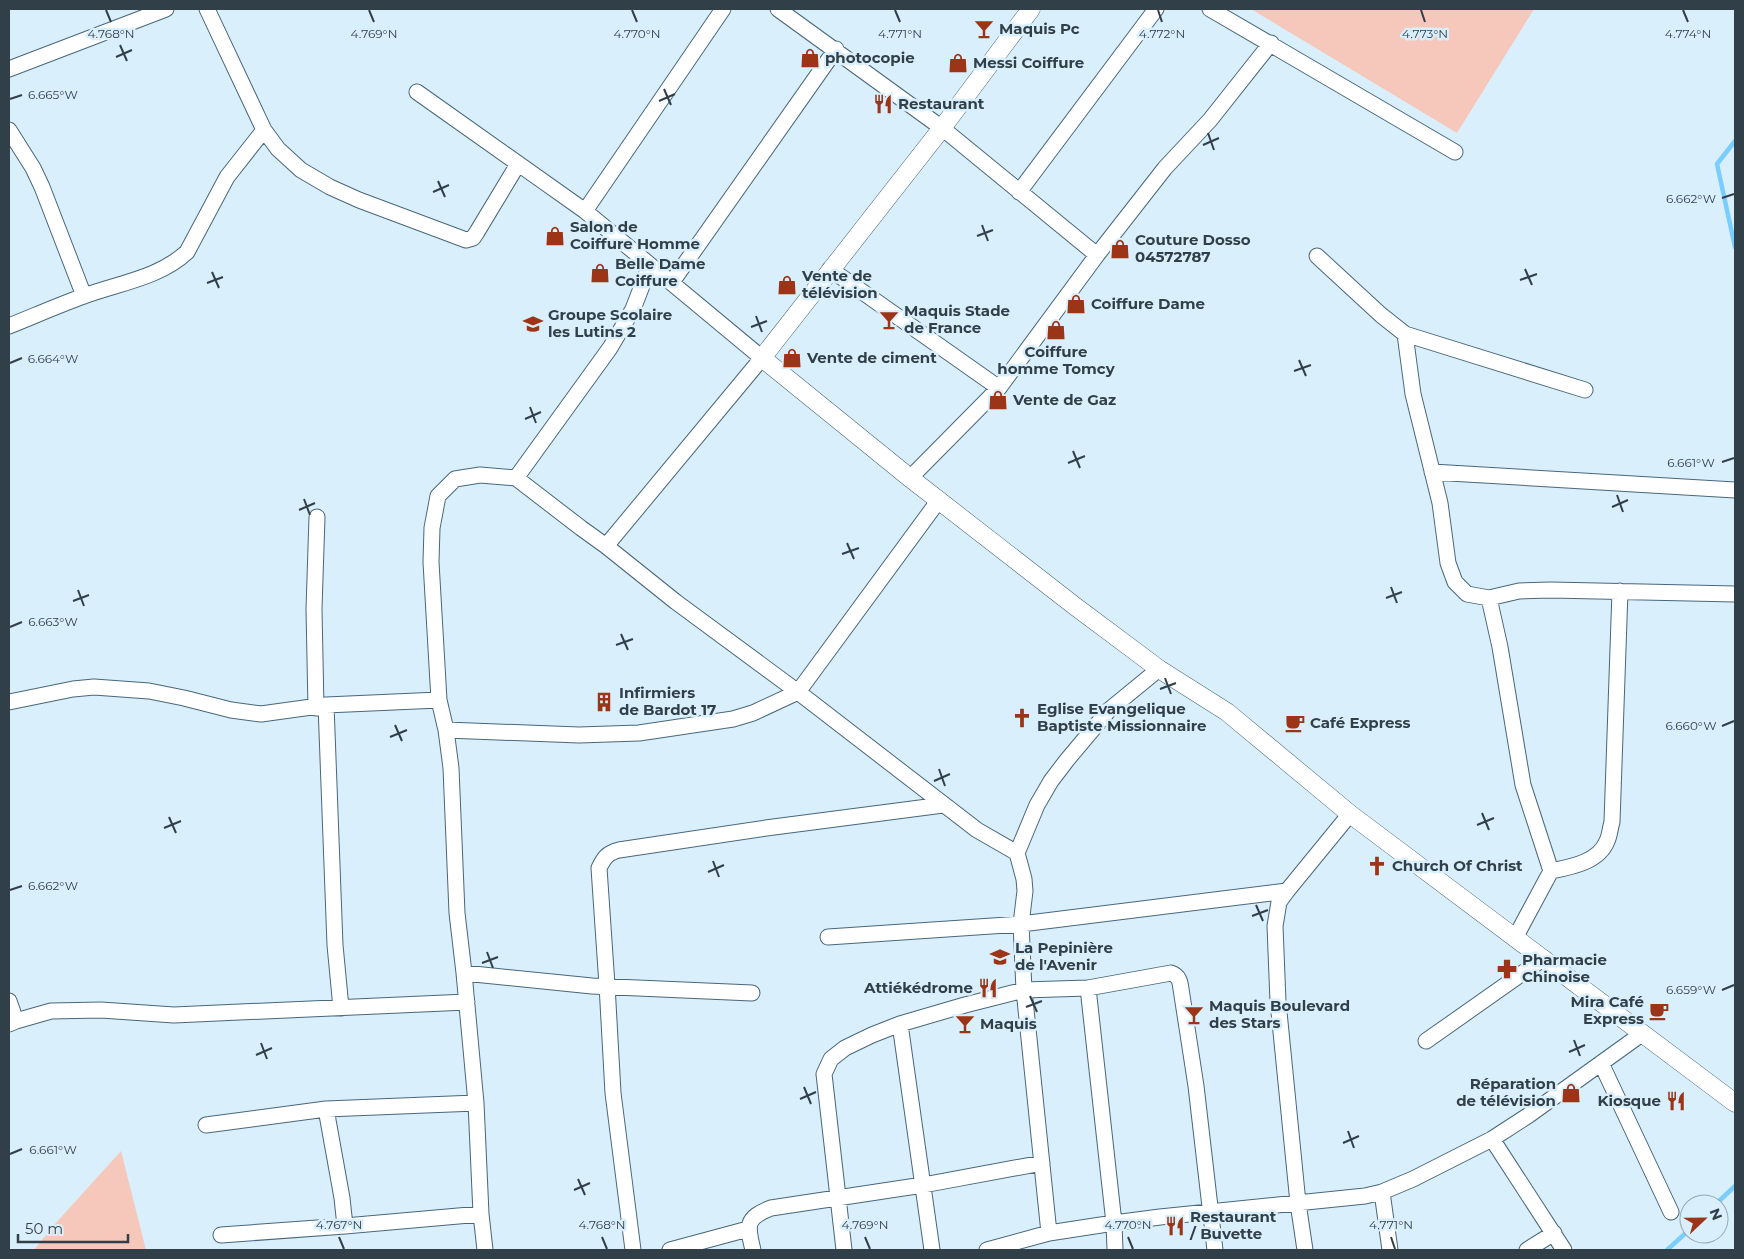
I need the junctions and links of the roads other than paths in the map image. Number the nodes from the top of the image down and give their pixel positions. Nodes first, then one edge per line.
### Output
1 (166, 9) edge
2 (207, 9) edge
3 (723, 9) edge
4 (778, 9) edge
5 (1031, 9) edge
6 (1156, 9) edge
7 (1210, 9) edge
8 (1271, 43) junction
9 (836, 49) junction
10 (9, 69) edge
11 (417, 92) dead end
12 (942, 128) junction
13 (9, 130) edge
14 (264, 130) junction
15 (1455, 152) dead end
16 (518, 164) junction
17 (1019, 192) junction
18 (584, 211) junction
19 (1097, 255) junction
20 (1317, 256) dead end
21 (650, 265) junction
22 (830, 269) junction
23 (672, 282) junction
24 (84, 296) junction
25 (9, 326) edge
26 (1405, 334) junction
27 (762, 358) junction
28 (999, 388) junction
29 (1585, 390) dead end
30 (1432, 472) junction
31 (516, 478) junction
32 (910, 478) junction
33 (1735, 490) edge
34 (939, 500) junction
35 (317, 516) dead end
36 (606, 546) junction
37 (1620, 591) junction
38 (1735, 594) edge
39 (1488, 598) junction
40 (1159, 669) junction
41 (798, 692) junction
42 (439, 700) junction
43 (9, 702) edge
44 (321, 706) junction
45 (446, 730) junction
46 (943, 805) junction
47 (1350, 814) junction
48 (1017, 853) junction
49 (1551, 871) junction
50 (1287, 891) junction
51 (1021, 924) junction
52 (828, 937) dead end
53 (1515, 938) junction
54 (1544, 958) junction
55 (464, 973) junction
56 (607, 986) junction
57 (1088, 988) junction
58 (1024, 990) junction
59 (752, 993) dead end
60 (9, 1001) edge
61 (467, 1002) junction
62 (341, 1008) junction
63 (13, 1022) edge
64 (900, 1024) junction
65 (1643, 1032) junction
66 (1426, 1041) dead end
67 (1601, 1062) junction
68 (476, 1103) junction
69 (1735, 1103) edge
70 (326, 1109) junction
71 (206, 1125) dead end
72 (1492, 1139) junction
73 (1042, 1163) junction
74 (923, 1185) junction
75 (1382, 1192) junction
76 (838, 1197) junction
77 (1298, 1203) junction
78 (1211, 1212) junction
79 (1671, 1212) dead end
80 (481, 1214) junction
81 (1114, 1223) junction
82 (345, 1226) junction
83 (748, 1229) junction
84 (1049, 1233) junction
85 (1554, 1233) junction
86 (221, 1235) dead end
87 (1024, 1245) edge
88 (485, 1250) edge
89 (633, 1250) edge
90 (670, 1250) edge
91 (753, 1250) edge
92 (844, 1250) edge
93 (932, 1250) edge
94 (988, 1250) edge
95 (1115, 1250) edge
96 (1215, 1250) edge
97 (1305, 1250) edge
98 (1390, 1250) edge
99 (1527, 1250) edge
100 (1564, 1250) edge

1 - 10 street
2 - 14 street
3 - 18 street
4 - 9 street
5 - 12 street
6 - 17 street
7 - 8 street
8 - 15 street
8 - 19 street
9 - 12 street
9 - 23 street
11 - 16 street
12 - 17 street
12 - 22 street
13 - 24 street
14 - 16 street
14 - 24 street
16 - 18 street
17 - 19 street
18 - 21 street
19 - 28 street
20 - 26 street
21 - 23 street
21 - 31 street
22 - 27 street
22 - 28 street
23 - 27 street
24 - 25 street
26 - 29 street
26 - 30 street
27 - 32 street
27 - 36 street
28 - 32 street
30 - 33 street
30 - 39 street
31 - 36 street
31 - 42 street
32 - 34 street
34 - 40 street
34 - 41 street
35 - 44 street
36 - 41 street
37 - 38 street
37 - 39 street
37 - 49 street
39 - 49 street
40 - 47 street
40 - 48 street
41 - 45 street
41 - 46 street
42 - 44 street
42 - 45 street
43 - 44 street
44 - 62 street
45 - 55 street
46 - 48 street
46 - 56 street
47 - 50 street
47 - 53 street
48 - 51 street
49 - 53 street
50 - 51 street
50 - 77 street
51 - 52 street
51 - 58 street
53 - 54 street
54 - 65 street
54 - 66 street
55 - 56 street
55 - 61 street
56 - 59 street
56 - 89 street
57 - 58 street
57 - 78 street
57 - 81 street
58 - 64 street
58 - 73 street
60 - 63 street
61 - 62 street
61 - 68 street
62 - 63 street
64 - 74 street
64 - 76 street
65 - 67 street
65 - 69 street
67 - 72 street
67 - 79 street
68 - 70 street
68 - 80 street
70 - 71 street
70 - 82 street
72 - 75 street
72 - 85 street
73 - 74 street
73 - 84 street
74 - 76 street
74 - 93 street
75 - 77 street
75 - 98 street
76 - 83 street
76 - 92 street
77 - 78 street
77 - 97 street
78 - 81 street
78 - 96 street
80 - 82 street
80 - 88 street
81 - 84 street
81 - 95 street
82 - 86 street
83 - 90 street
83 - 91 street
84 - 87 street
85 - 99 street
85 - 100 street
87 - 94 street

